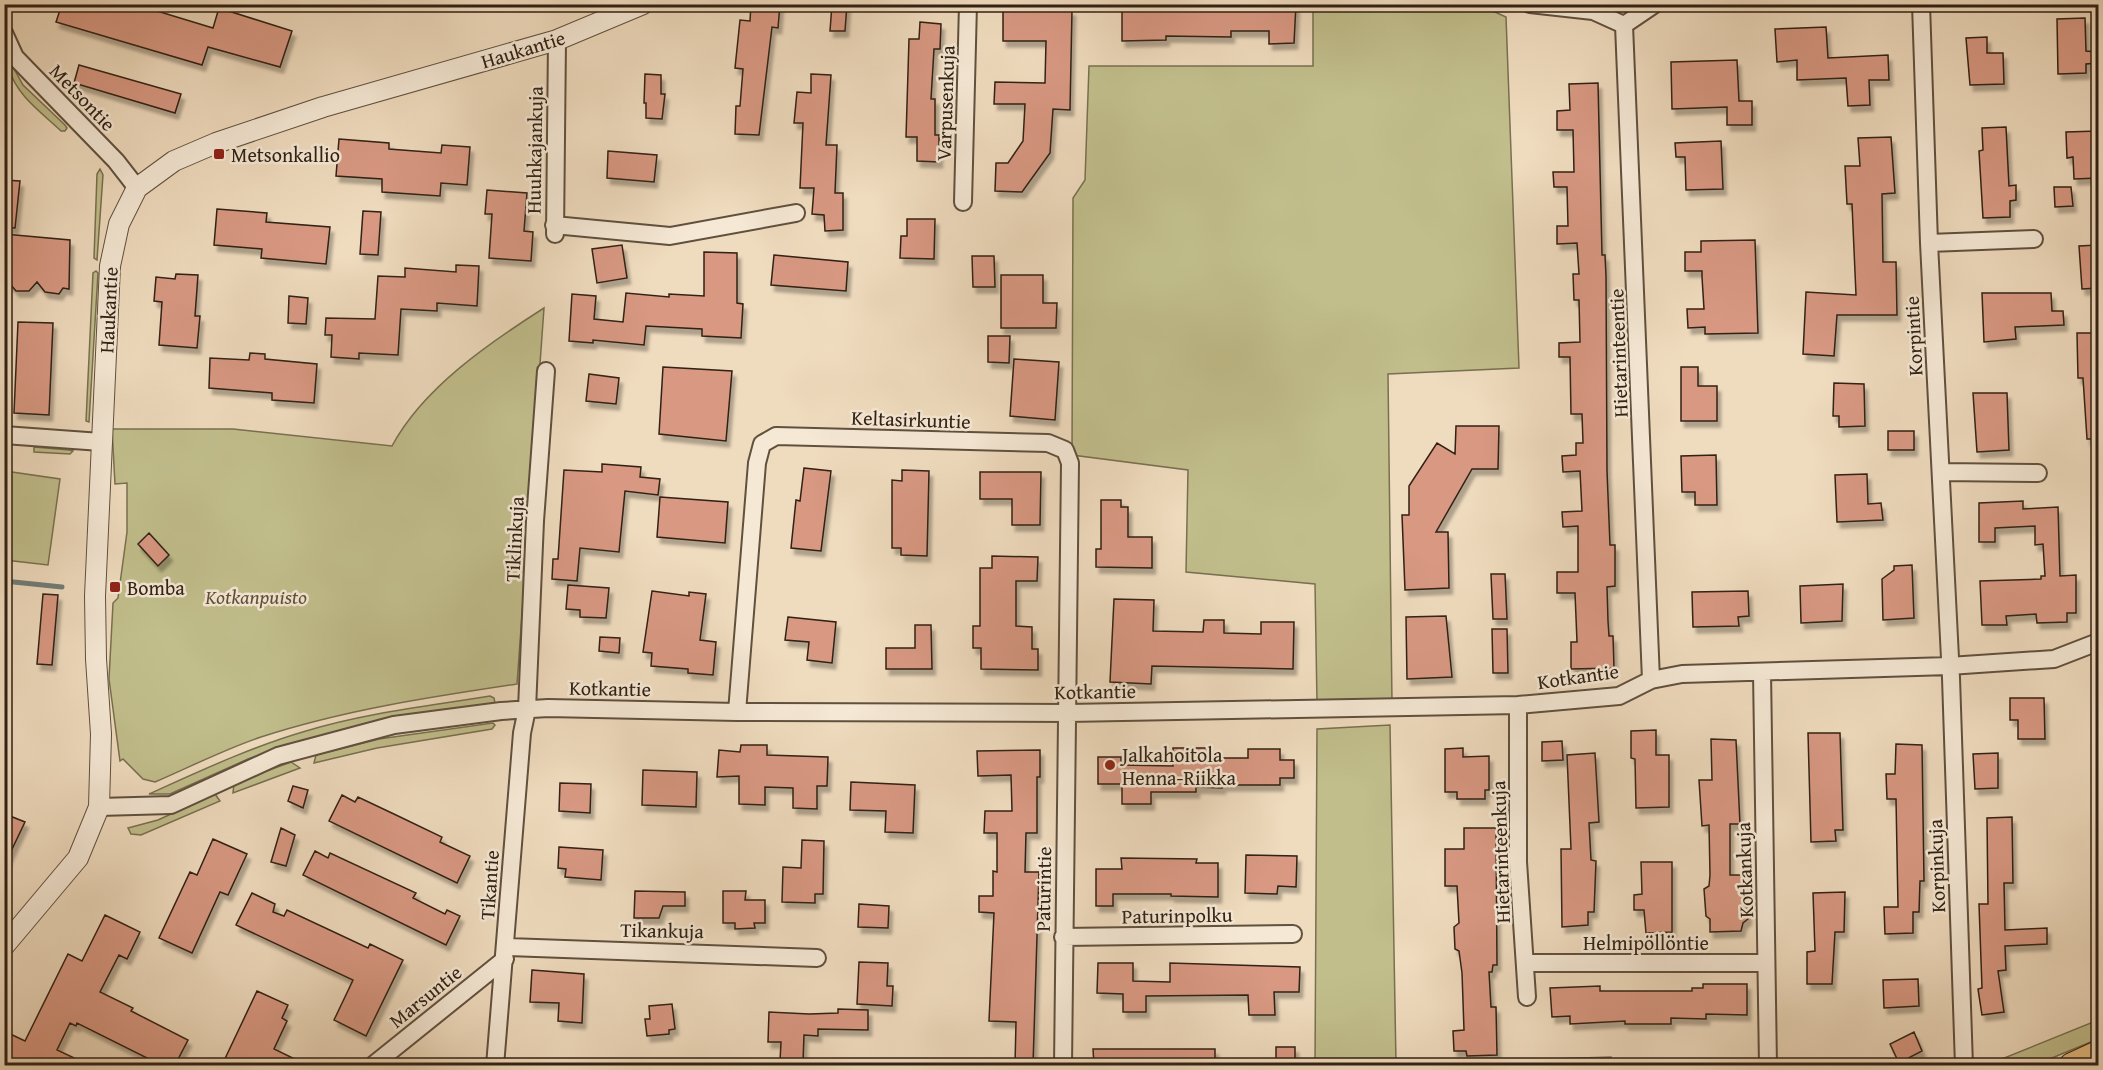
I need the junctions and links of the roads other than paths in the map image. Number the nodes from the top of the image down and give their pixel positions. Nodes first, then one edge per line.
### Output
1 (643, 4) edge
2 (968, 4) edge
3 (1530, 4) edge
4 (1655, 4) edge
5 (1922, 4) edge
6 (1624, 25) junction
7 (4, 33) edge
8 (557, 40) junction
9 (137, 188) junction
10 (963, 202) dead end
11 (796, 213) dead end
12 (2034, 238) dead end
13 (1929, 243) junction
14 (546, 371) dead end
15 (4, 435) edge
16 (101, 442) junction
17 (1941, 472) junction
18 (2038, 473) dead end
19 (2098, 642) edge
20 (1949, 666) junction
21 (1762, 672) junction
22 (1651, 680) junction
23 (1518, 705) junction
24 (527, 709) junction
25 (737, 712) junction
26 (1068, 713) junction
27 (99, 807) junction
28 (1293, 934) dead end
29 (1063, 938) junction
30 (4, 946) edge
31 (505, 953) junction
32 (817, 958) dead end
33 (1526, 963) junction
34 (1765, 963) junction
35 (1527, 997) dead end
36 (2098, 1054) edge
37 (372, 1065) edge
38 (495, 1065) edge
39 (1063, 1065) edge
40 (1768, 1065) edge
41 (1964, 1065) edge
42 (2072, 1065) edge

1 - 8 street, Haukantie
2 - 10 street, Varpusenkuja
3 - 6 street
4 - 6 street
5 - 13 street, Korpintie
6 - 22 street, Hietarinteentie
7 - 9 street, Metsontie
8 - 9 street, Haukantie
8 - 11 street, Huuhkajankuja
9 - 16 street, Haukantie
12 - 13 street
13 - 17 street, Korpintie
14 - 24 street, Tiklinkuja
15 - 16 street
16 - 27 street, Haukantie
17 - 18 street
17 - 20 street, Korpintie
19 - 20 street, Kotkantie
20 - 21 street, Kotkantie
20 - 41 street, Korpinkuja
21 - 22 street, Kotkantie
21 - 34 street, Kotkankuja
22 - 23 street, Kotkantie
23 - 26 street, Kotkantie
23 - 33 street, Hietarinteenkuja
24 - 25 street, Kotkantie
24 - 27 street, Kotkantie
24 - 31 street, Tikantie
25 - 26 street, Kotkantie
25 - 26 street, Keltasirkuntie
26 - 29 street, Paturintie
27 - 30 street, Haukantie
28 - 29 street, Paturinpolku
29 - 39 street, Paturintie
31 - 32 street, Tikankuja
31 - 37 street, Marsuntie
31 - 38 street, Tikantie
33 - 34 street, Helmipöllöntie
33 - 35 street, Hietarinteenkuja
34 - 40 street, Kotkankuja
36 - 42 main road

